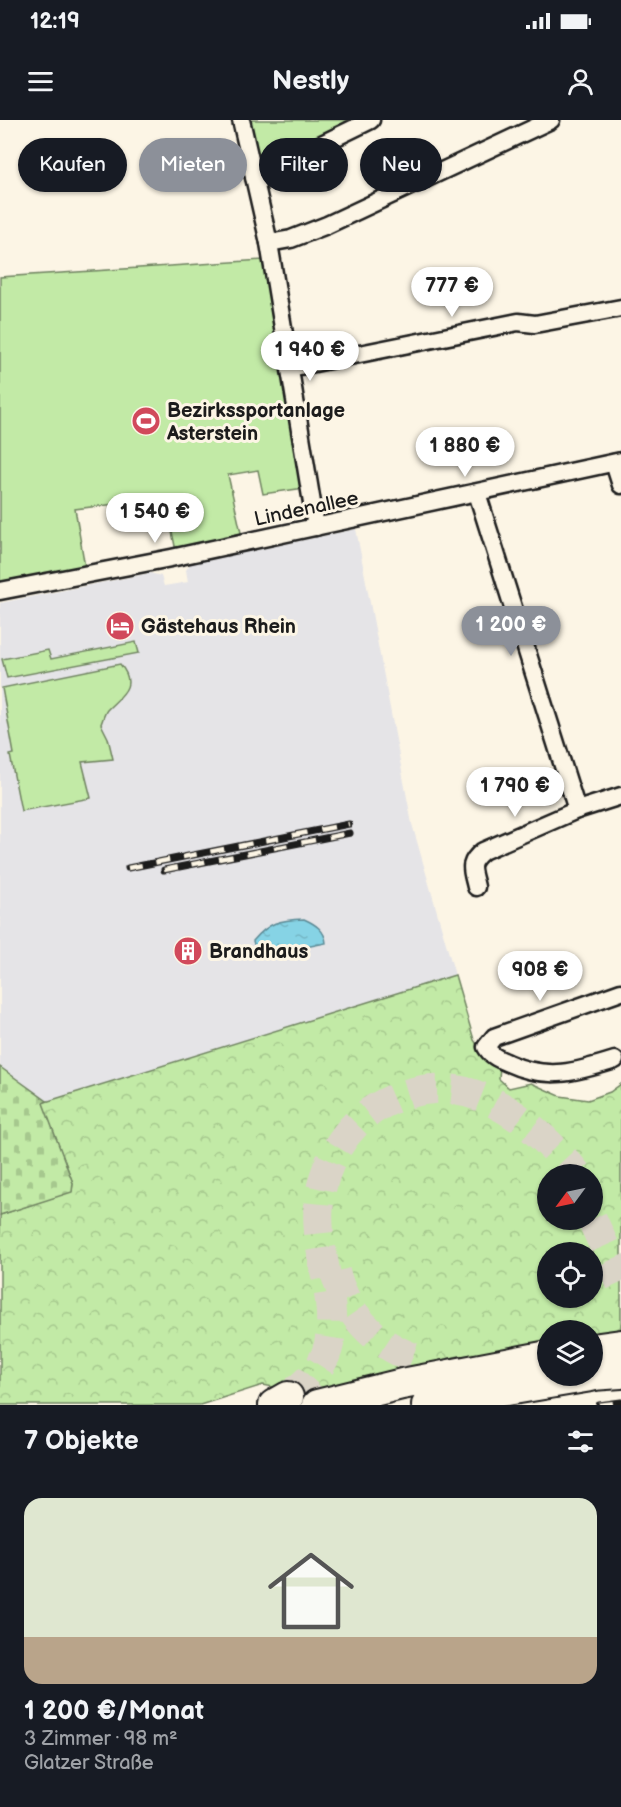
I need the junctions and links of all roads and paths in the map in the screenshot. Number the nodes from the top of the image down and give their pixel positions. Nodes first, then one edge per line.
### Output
1 (241, 120) edge
2 (371, 120) edge
3 (550, 120) edge
4 (254, 177) junction
5 (269, 243) junction
6 (621, 308) edge
7 (290, 368) junction
8 (617, 462) edge
9 (621, 485) edge
10 (477, 493) junction
11 (316, 527) junction
12 (0, 591) edge
13 (621, 796) edge
14 (577, 810) junction
15 (476, 887) dead end
16 (621, 992) edge
17 (615, 1060) dead end
18 (621, 1345) edge
19 (603, 1347) edge
20 (621, 1356) edge
21 (537, 1358) edge
22 (603, 1358) edge
23 (426, 1362) tunnel mouth
24 (477, 1369) junction
25 (537, 1370) edge
26 (621, 1373) edge
27 (603, 1374) edge
28 (537, 1384) edge
29 (317, 1405) edge
30 (369, 1405) edge
31 (427, 1405) edge

1 - 4 street
2 - 4 street
3 - 5 street
4 - 5 street
5 - 7 street
6 - 7 street
7 - 11 street
8 - 9 street
8 - 10 street, Lindenallee
10 - 11 street, Lindenallee
10 - 14 street
11 - 12 street, Lindenallee
13 - 14 street
14 - 15 street
16 - 17 street
18 - 19 highway
20 - 22 highway
21 - 24 highway
23 - 24 highway
24 - 29 highway
25 - 30 highway
26 - 27 highway
28 - 31 highway

